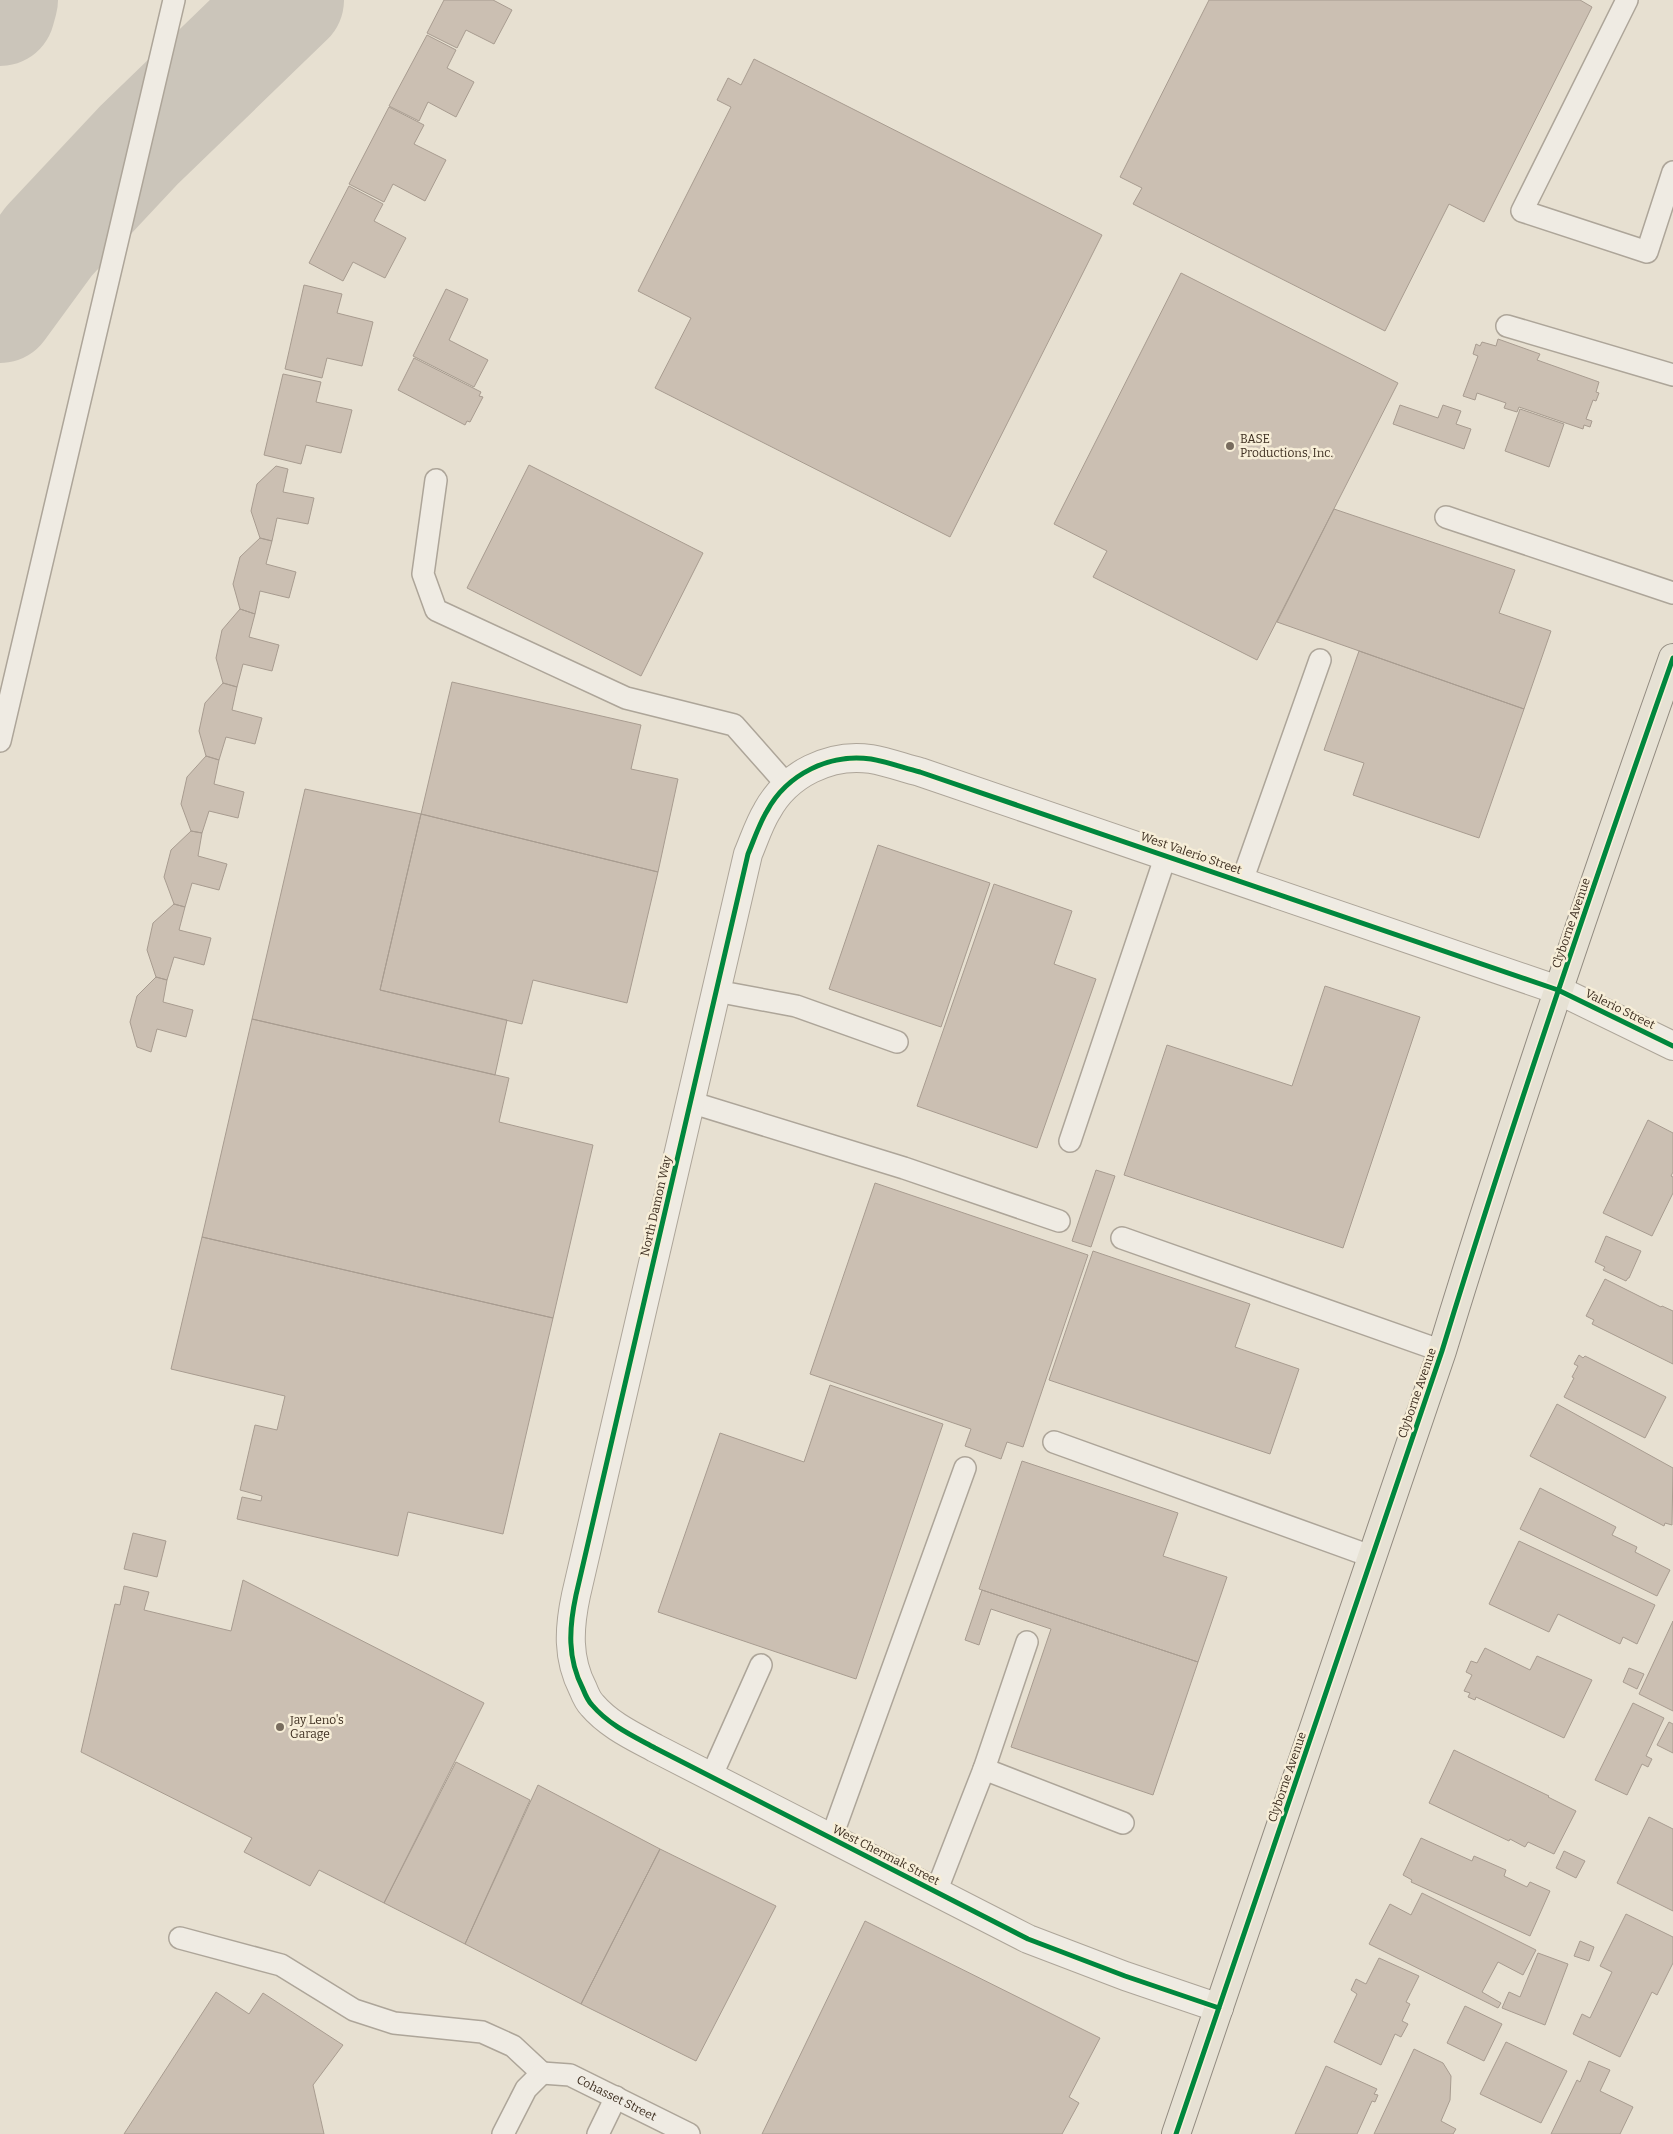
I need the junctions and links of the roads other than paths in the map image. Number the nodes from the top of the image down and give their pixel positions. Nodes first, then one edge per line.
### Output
1 (174, 0) edge
2 (1627, 0) edge
3 (1673, 172) edge
4 (1507, 326) dead end
5 (1673, 375) edge
6 (436, 480) dead end
7 (1446, 517) dead end
8 (1673, 593) edge
9 (1673, 658) edge
10 (1320, 660) dead end
11 (0, 741) edge
12 (814, 766) joint
13 (787, 785) junction
14 (1166, 855) junction
15 (1242, 882) junction
16 (1558, 990) junction
17 (716, 991) junction
18 (897, 1042) dead end
19 (1673, 1046) edge
20 (690, 1102) junction
21 (1070, 1140) dead end
22 (1059, 1221) dead end
23 (1122, 1238) dead end
24 (1442, 1351) junction
25 (1054, 1442) dead end
26 (966, 1468) dead end
27 (1373, 1556) junction
28 (1027, 1642) dead end
29 (761, 1665) dead end
30 (575, 1673) joint
31 (984, 1769) junction
32 (711, 1777) junction
33 (1123, 1823) dead end
34 (831, 1838) junction
35 (936, 1892) junction
36 (180, 1938) dead end
37 (1219, 2008) junction
38 (542, 2073) junction
39 (616, 2097) junction
40 (504, 2134) edge
41 (598, 2134) edge
42 (689, 2134) edge
43 (1176, 2134) edge

1 - 11 lane
2 - 3 lane
4 - 5 lane
6 - 13 lane
7 - 8 lane
9 - 16 main road, Clyborne Avenue
10 - 15 lane
12 - 13 street, North Damon Way
12 - 14 street, West Valerio Street
13 - 17 street, North Damon Way
14 - 15 street, West Valerio Street
14 - 21 lane
15 - 16 street, West Valerio Street
16 - 19 street, Valerio Street
16 - 24 main road, Clyborne Avenue
17 - 18 lane
17 - 20 street, North Damon Way
20 - 22 lane
20 - 30 street, North Damon Way
23 - 24 lane
24 - 27 main road, Clyborne Avenue
25 - 27 lane
26 - 34 lane
27 - 37 main road, Clyborne Avenue
28 - 31 lane
29 - 32 lane
30 - 32 street, West Chermak Street
31 - 33 lane
31 - 35 lane
32 - 34 street, West Chermak Street
34 - 35 street, West Chermak Street
35 - 37 street, West Chermak Street
36 - 38 lane
37 - 43 main road, Clyborne Avenue
38 - 39 lane, Cohasset Street
38 - 40 lane
39 - 41 lane
39 - 42 lane, Cohasset Street

